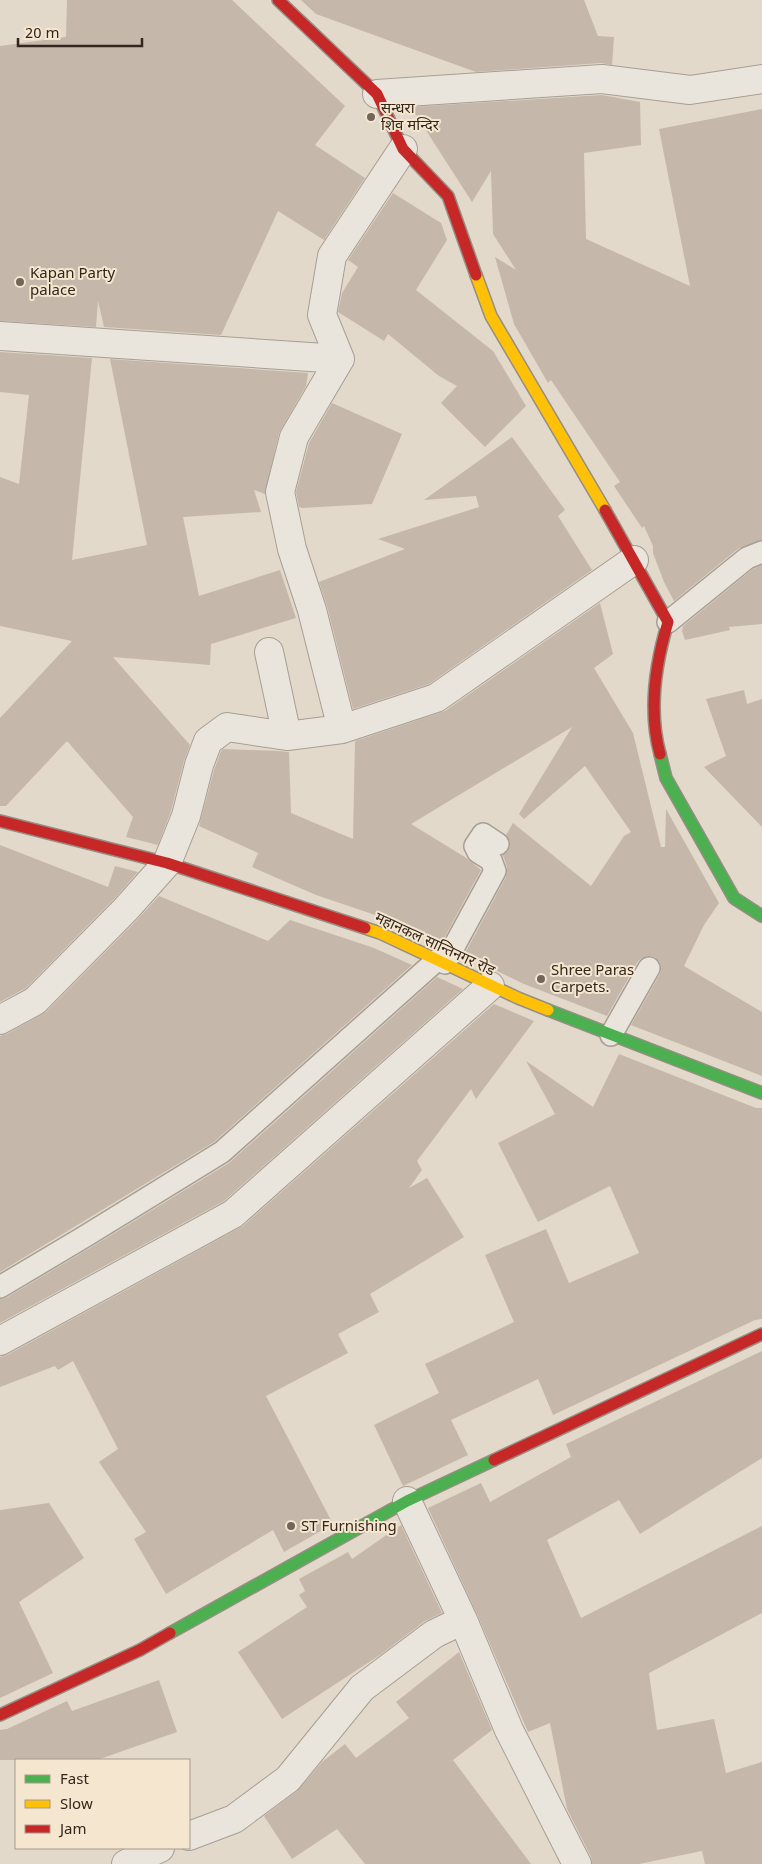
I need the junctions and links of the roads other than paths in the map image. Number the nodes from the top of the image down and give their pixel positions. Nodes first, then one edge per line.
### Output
1 (278, 0) edge
2 (762, 79) edge
3 (378, 94) junction
4 (403, 149) junction
5 (0, 336) edge
6 (340, 359) junction
7 (762, 552) edge
8 (634, 560) junction
9 (668, 622) junction
10 (269, 652) dead end
11 (342, 729) junction
12 (287, 736) junction
13 (0, 821) edge
14 (498, 844) dead end
15 (167, 863) junction
16 (762, 916) edge
17 (441, 962) junction
18 (649, 968) dead end
19 (490, 986) junction
20 (0, 1020) edge
21 (612, 1035) junction
22 (762, 1093) edge
23 (0, 1287) edge
24 (762, 1334) edge
25 (0, 1341) edge
26 (407, 1501) junction
27 (463, 1620) junction
28 (0, 1715) edge
29 (190, 1836) edge
30 (158, 1849) edge
31 (126, 1864) edge
32 (577, 1864) edge

1 - 3 street
2 - 3 street
3 - 4 street
4 - 6 street
4 - 8 street
5 - 6 street
6 - 11 street
7 - 9 lane
8 - 9 street
8 - 11 street
9 - 16 street
10 - 12 street
11 - 12 street
12 - 15 street
13 - 15 street, महानकल सान्तिनगर रोड
14 - 17 lane
15 - 17 street, महानकल सान्तिनगर रोड
15 - 20 street
17 - 19 street, महानकल सान्तिनगर रोड
17 - 23 lane
18 - 21 lane
19 - 21 street, महानकल सान्तिनगर रोड
19 - 25 street
21 - 22 street, महानकल सान्तिनगर रोड
24 - 26 street
26 - 27 street
26 - 28 street
27 - 29 street
27 - 32 street
30 - 31 street

